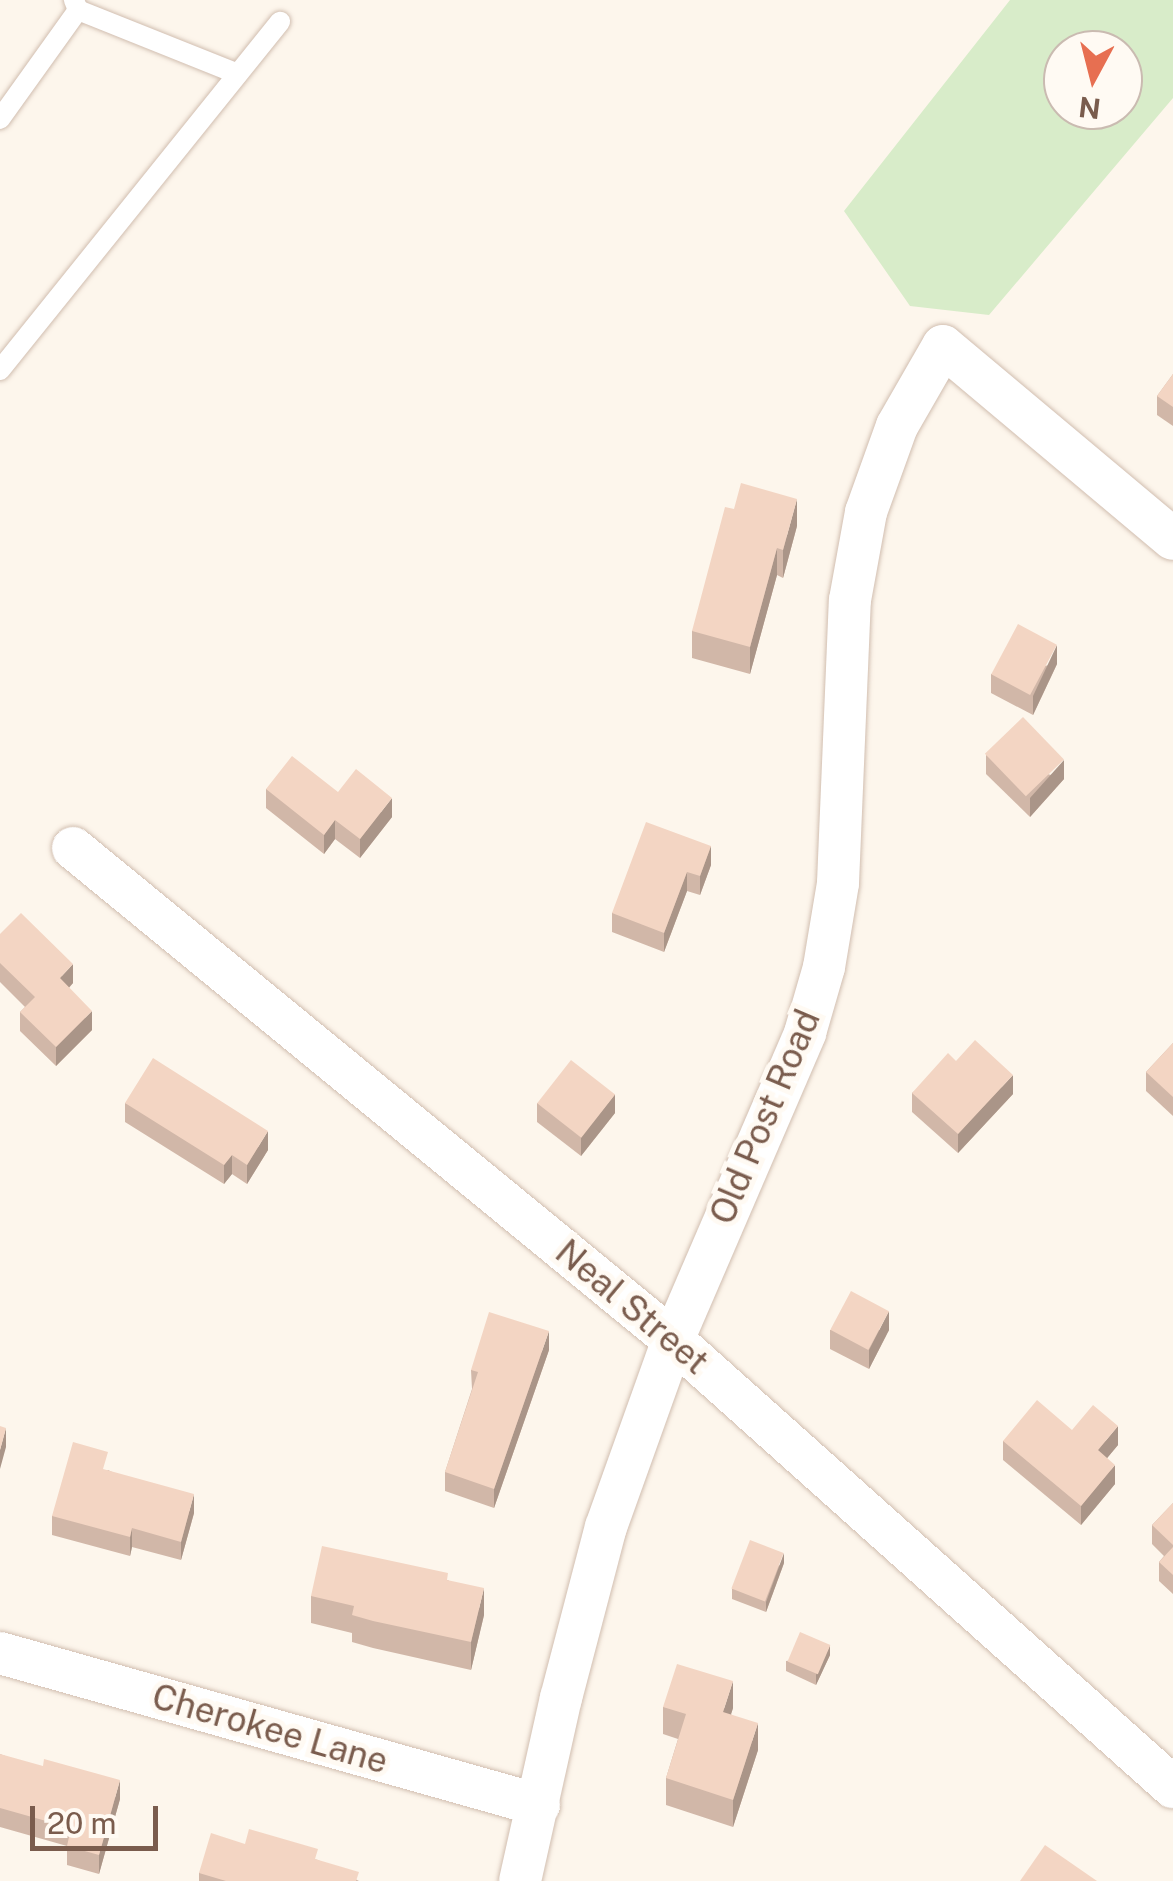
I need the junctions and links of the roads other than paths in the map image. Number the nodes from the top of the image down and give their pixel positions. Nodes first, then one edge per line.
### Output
1 (76, 5) edge
2 (280, 22) dead end
3 (238, 74) junction
4 (0, 119) edge
5 (0, 370) edge
6 (1173, 539) edge
7 (73, 848) dead end
8 (673, 1340) junction
9 (0, 1653) edge
10 (1173, 1787) edge
11 (539, 1805) junction
12 (520, 1881) edge

1 - 3 lane
1 - 4 lane
2 - 3 lane
3 - 5 lane
6 - 8 street, Old Post Road
7 - 8 street, Neal Street
8 - 10 street, Neal Street
8 - 11 street, Old Post Road
9 - 11 street, Cherokee Lane
11 - 12 street, Old Post Road

